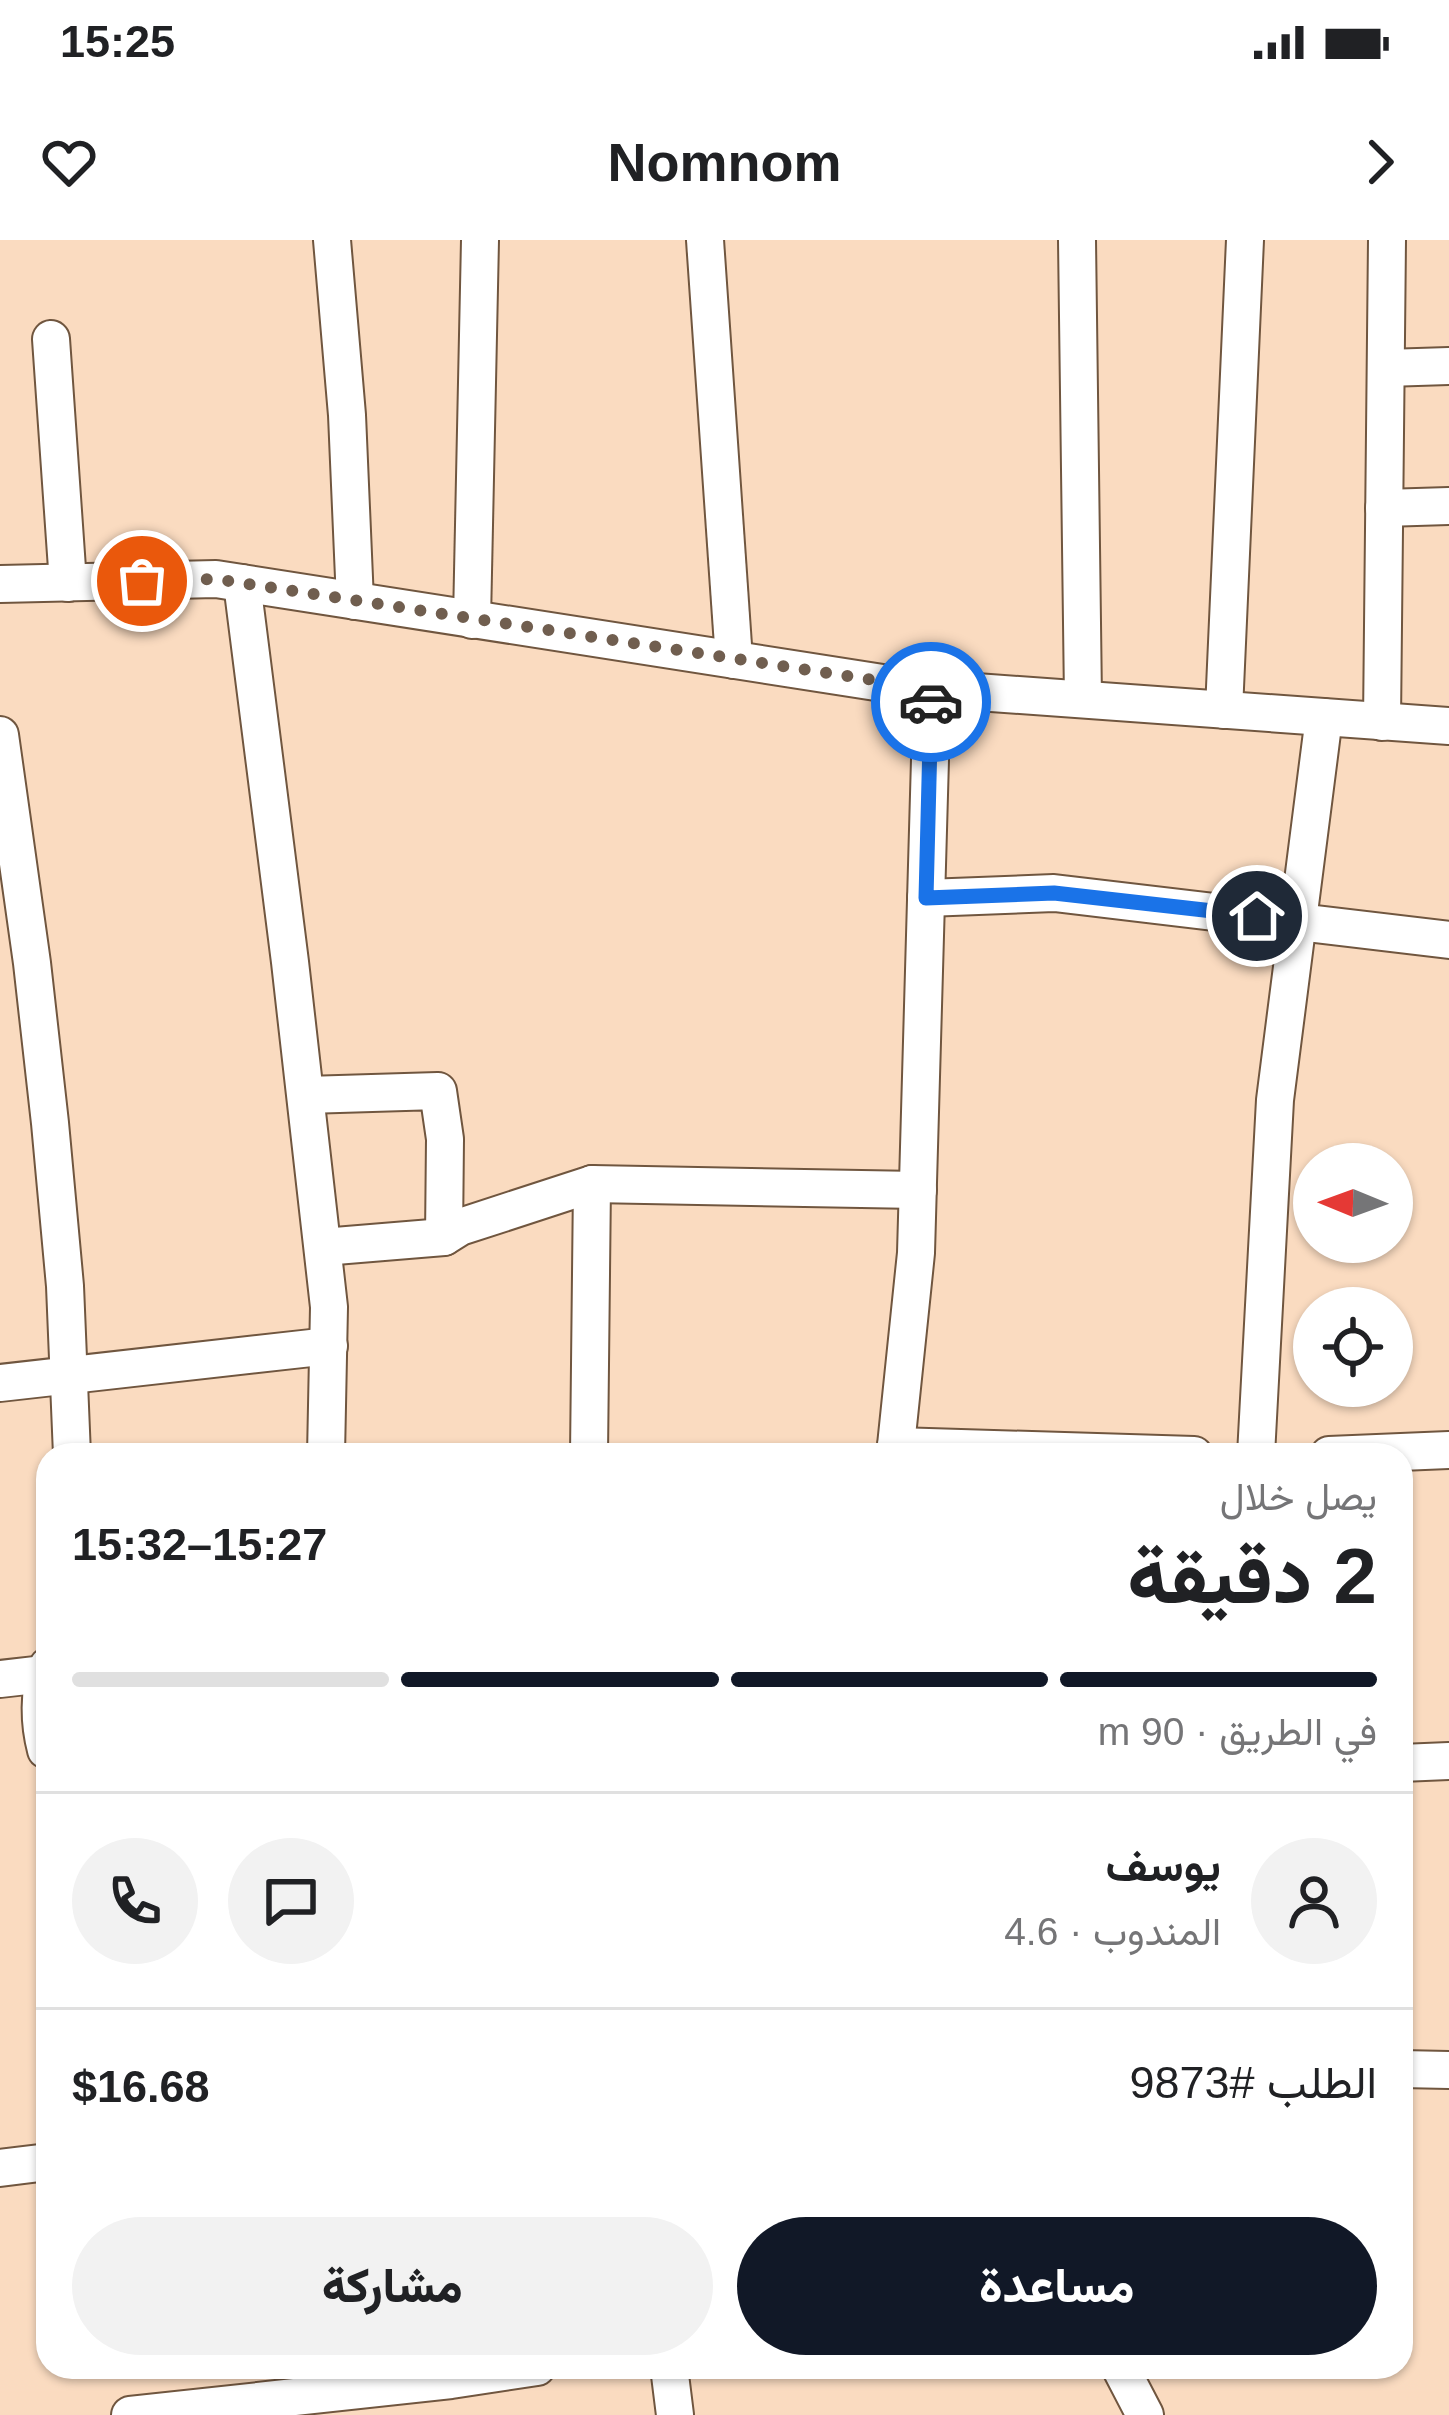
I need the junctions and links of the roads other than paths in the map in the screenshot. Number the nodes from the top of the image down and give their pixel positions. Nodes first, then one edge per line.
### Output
1 (332, 240) edge
2 (480, 240) edge
3 (705, 240) edge
4 (1077, 240) edge
5 (1245, 240) edge
6 (1387, 240) edge
7 (51, 339) dead end
8 (1449, 366) edge
9 (1386, 368) junction
10 (1449, 506) edge
11 (1384, 508) junction
12 (68, 583) junction
13 (0, 584) edge
14 (242, 584) junction
15 (356, 601) junction
16 (472, 620) junction
17 (734, 660) junction
18 (932, 689) junction
19 (1083, 700) junction
20 (1224, 710) junction
21 (1324, 717) junction
22 (1382, 722) junction
23 (1449, 726) edge
24 (0, 735) edge
25 (926, 898) junction
26 (1298, 920) junction
27 (1449, 940) edge
28 (306, 1095) junction
29 (592, 1184) junction
30 (918, 1190) junction
31 (444, 1238) junction
32 (323, 1247) junction
33 (328, 1346) junction
34 (68, 1375) junction
35 (0, 1383) edge
36 (71, 1443) edge
37 (326, 1443) edge
38 (589, 1443) edge
39 (897, 1443) edge
40 (1257, 1443) edge
41 (1449, 1450) edge
42 (1413, 1452) edge
43 (36, 1672) edge
44 (0, 1679) edge
45 (1449, 1761) edge
46 (1413, 1762) edge
47 (1413, 2069) edge
48 (1449, 2070) edge
49 (36, 2164) edge
50 (0, 2168) edge
51 (481, 2379) edge
52 (670, 2379) edge
53 (1126, 2379) edge
54 (373, 2402) edge
55 (130, 2415) edge
56 (675, 2415) edge
57 (1145, 2415) edge

1 - 15 street
2 - 16 street
3 - 17 street
4 - 19 street
5 - 20 street
6 - 9 street
7 - 12 street
8 - 9 street
9 - 11 street
10 - 11 street
11 - 22 street
12 - 13 street
12 - 14 street
14 - 15 street
14 - 28 street
15 - 16 street
16 - 17 street
17 - 18 street
18 - 19 street
18 - 25 street
19 - 20 street
20 - 21 street
21 - 22 street
21 - 26 street
22 - 23 street
24 - 34 street
25 - 26 street
25 - 30 street
26 - 27 street
26 - 40 street
28 - 31 street
28 - 32 street
29 - 30 street
29 - 31 street
29 - 38 street
30 - 39 street
31 - 32 street
32 - 33 street
33 - 34 street
33 - 37 street
34 - 35 street
34 - 36 street
41 - 42 street
43 - 44 street
45 - 46 street
47 - 48 street
49 - 50 street
51 - 54 street
52 - 56 street
53 - 57 street
54 - 55 street

